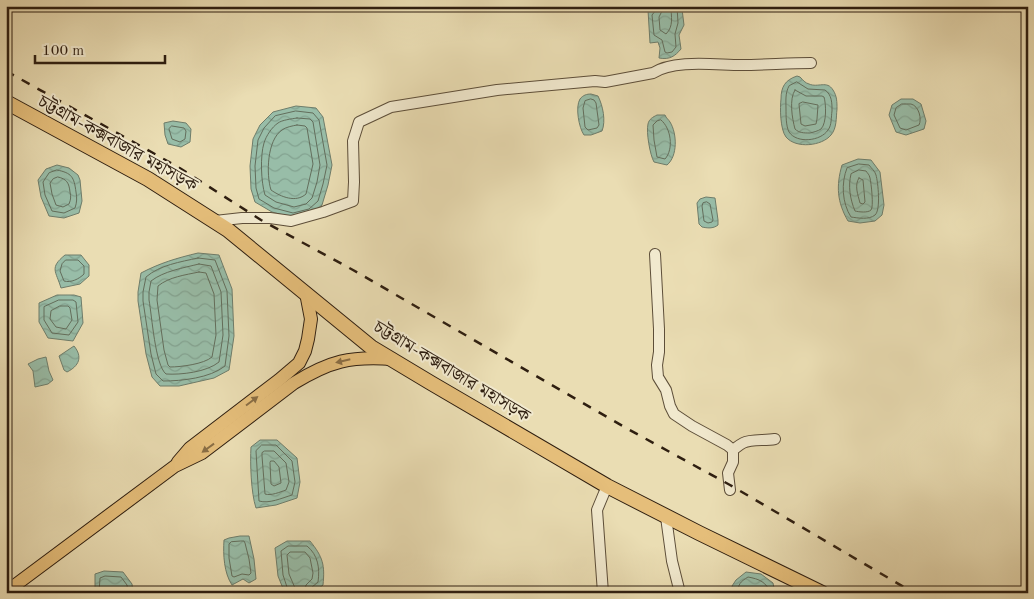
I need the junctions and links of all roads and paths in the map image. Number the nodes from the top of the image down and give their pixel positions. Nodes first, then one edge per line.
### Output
1 (811, 62) dead end
2 (6, 102) edge
3 (215, 221) junction
4 (655, 254) dead end
5 (306, 293) junction
6 (392, 359) junction
7 (775, 439) dead end
8 (733, 450) junction
9 (175, 466) junction
10 (606, 486) junction
11 (730, 490) dead end
12 (666, 516) junction
13 (6, 592) edge
14 (350, 593) edge
15 (356, 593) edge
16 (603, 593) edge
17 (680, 593) edge
18 (822, 593) edge

1 - 3 street
2 - 3 highway, চট্টগ্রাম-কক্সবাজার মহাসড়ক
3 - 5 highway, চট্টগ্রাম-কক্সবাজার মহাসড়ক
4 - 8 street
5 - 6 highway, চট্টগ্রাম-কক্সবাজার মহাসড়ক
9 -> 5 main road
6 -> 9 main road
6 - 10 highway, চট্টগ্রাম-কক্সবাজার মহাসড়ক
7 - 8 street
8 - 11 street
9 - 13 main road
10 - 12 highway, চট্টগ্রাম-কক্সবাজার মহাসড়ক
10 - 16 street
12 - 17 street
12 - 18 highway, চট্টগ্রাম-কক্সবাজার মহাসড়ক
14 - 15 street

